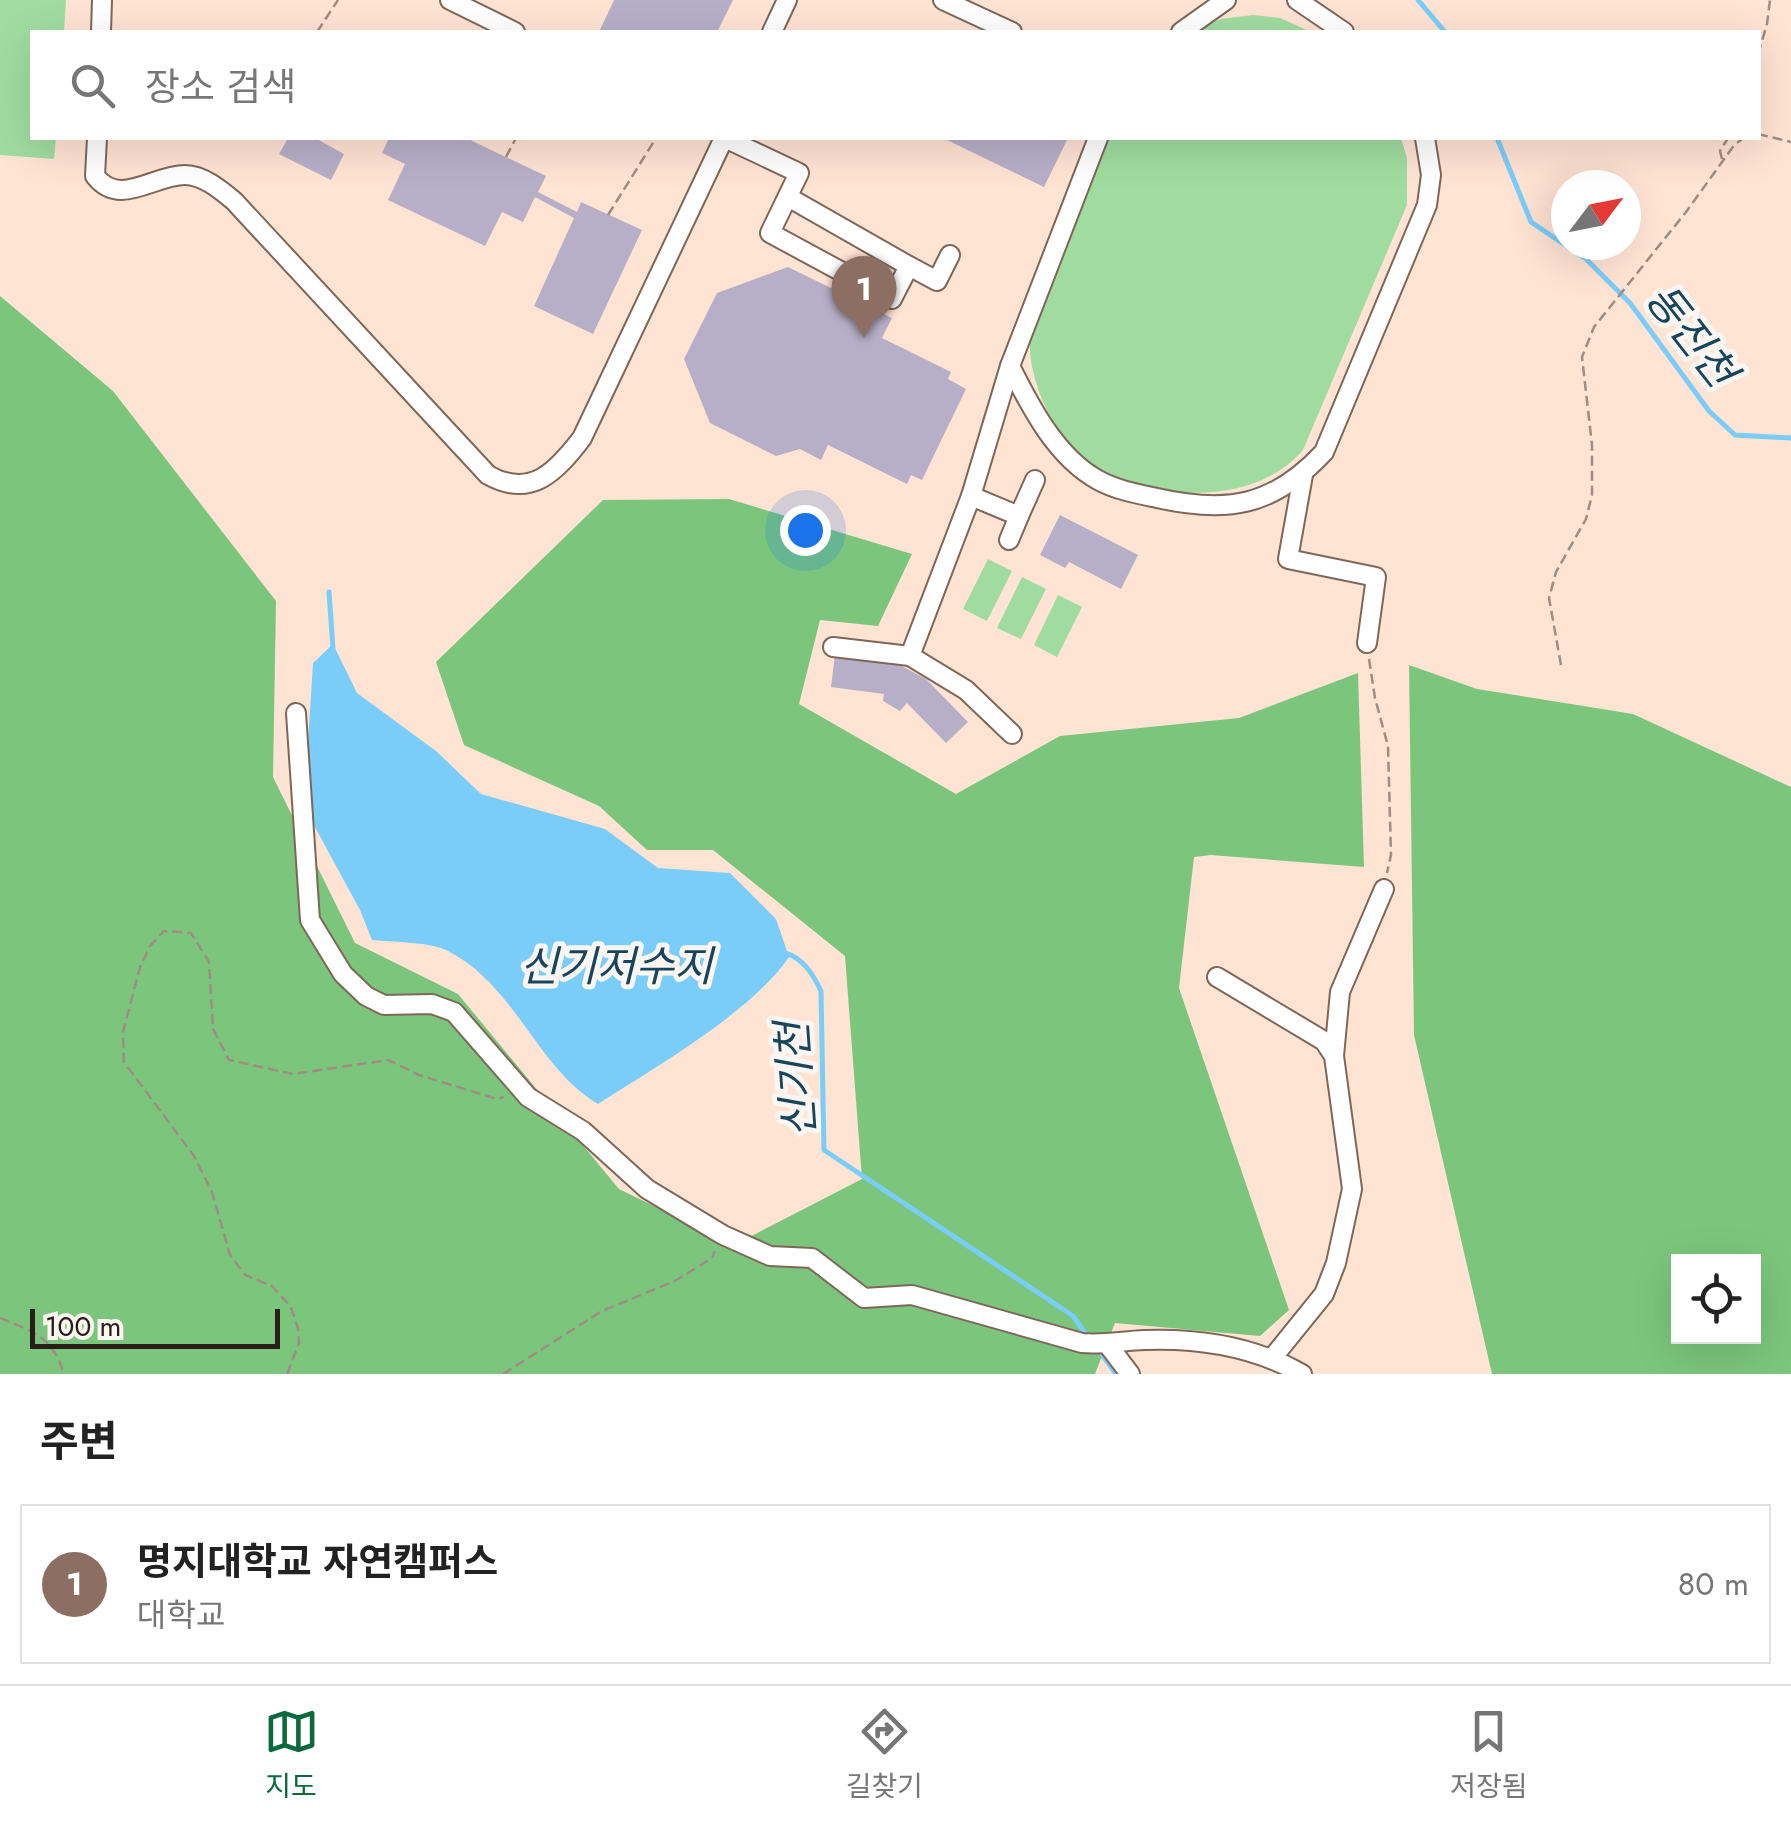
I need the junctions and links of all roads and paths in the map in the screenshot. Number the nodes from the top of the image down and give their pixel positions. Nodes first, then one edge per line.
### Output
1 (102, 0) edge
2 (338, 0) edge
3 (450, 0) edge
4 (787, 0) edge
5 (943, 0) edge
6 (1226, 0) edge
7 (1297, 0) edge
8 (1770, 0) edge
9 (100, 30) edge
10 (318, 30) edge
11 (511, 30) edge
12 (773, 30) edge
13 (1008, 30) edge
14 (1184, 30) edge
15 (1341, 30) edge
16 (1761, 44) edge
17 (1761, 135) edge
18 (97, 140) edge
19 (515, 140) edge
20 (655, 140) edge
21 (724, 140) edge
22 (729, 140) edge
23 (1097, 140) edge
24 (1425, 140) edge
25 (1727, 140) edge
26 (1742, 140) edge
27 (1791, 142) edge
28 (506, 156) dead end
29 (1723, 161) junction
30 (788, 198) junction
31 (608, 214) dead end
32 (950, 255) dead end
33 (909, 266) junction
34 (1010, 366) junction
35 (1302, 475) junction
36 (1034, 480) dead end
37 (971, 496) junction
38 (1019, 516) junction
39 (1009, 540) dead end
40 (1368, 643) joint
41 (833, 647) dead end
42 (910, 656) junction
43 (1562, 665) dead end
44 (296, 713) dead end
45 (1012, 734) dead end
46 (1384, 889) joint
47 (1216, 977) dead end
48 (1334, 1056) junction
49 (525, 1093) junction
50 (724, 1234) junction
51 (0, 1318) edge
52 (1108, 1346) junction
53 (1273, 1357) junction
54 (64, 1374) edge
55 (287, 1374) edge
56 (502, 1374) edge
57 (1130, 1374) edge
58 (1302, 1374) edge

1 - 9 street
2 - 10 path
3 - 11 street
4 - 12 street
5 - 13 street
6 - 14 street
7 - 15 street
8 - 16 path
17 - 27 path
18 - 21 street
19 - 28 path
20 - 31 path
22 - 30 street
23 - 34 street
24 - 35 street
25 - 29 path
26 - 29 path
29 - 43 path
30 - 33 street
30 - 33 street
32 - 33 street
34 - 35 street
34 - 37 street
35 - 40 street
36 - 38 street
37 - 38 street
37 - 42 street
38 - 39 street
40 - 46 path
41 - 42 street
42 - 45 street
44 - 49 street
46 - 48 street
47 - 48 street
48 - 53 street
49 - 50 street
49 - 55 path
50 - 52 street
50 - 56 path
51 - 54 path
52 - 53 street
52 - 57 street
53 - 58 street

